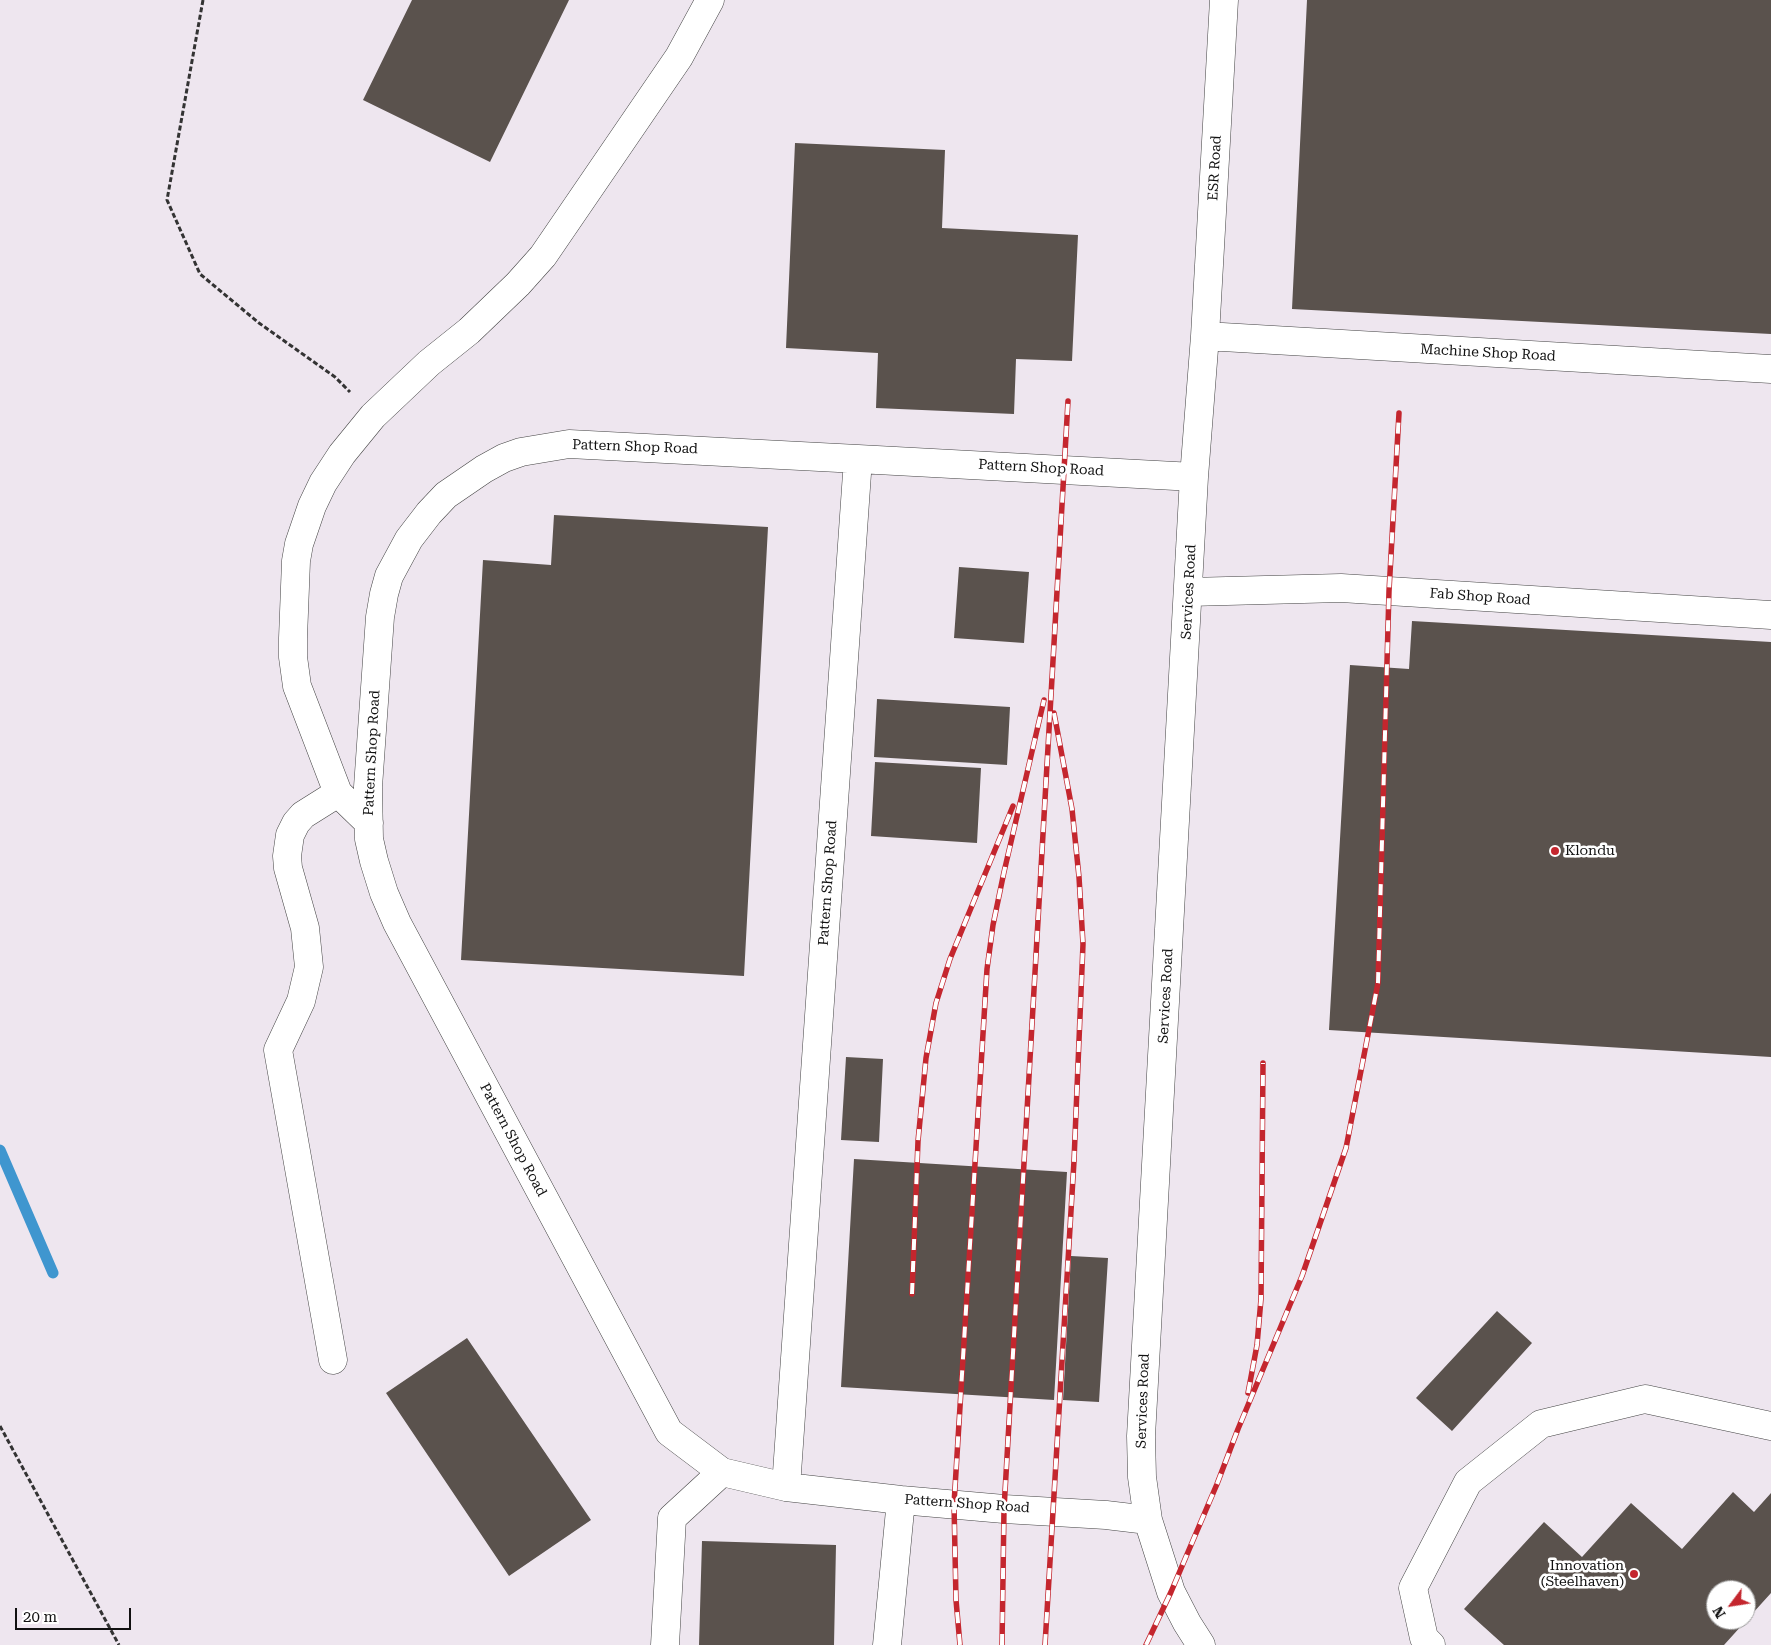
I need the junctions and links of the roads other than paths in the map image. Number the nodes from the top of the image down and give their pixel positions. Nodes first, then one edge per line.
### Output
1 (710, 0) edge
2 (1224, 0) edge
3 (1205, 336) junction
4 (1771, 369) edge
5 (858, 459) junction
6 (1194, 477) junction
7 (1189, 592) junction
8 (1771, 615) edge
9 (338, 793) junction
10 (369, 823) junction
11 (333, 1360) dead end
12 (1771, 1426) edge
13 (722, 1472) junction
14 (786, 1487) junction
15 (901, 1500) junction
16 (1148, 1520) junction
17 (665, 1645) edge
18 (887, 1645) edge
19 (1201, 1645) edge
20 (1430, 1645) edge

1 - 9 street
2 - 3 street, ESR Road
3 - 4 street, Machine Shop Road
3 - 6 street, Services Road
5 - 6 street, Pattern Shop Road
5 - 10 street, Pattern Shop Road
5 - 14 street, Pattern Shop Road
6 - 7 street, Services Road
7 - 8 street, Fab Shop Road
7 - 16 street, Services Road
9 - 10 street
9 - 11 street
10 - 13 street, Pattern Shop Road
12 - 20 street
13 - 14 street, Pattern Shop Road
13 - 17 street
14 - 15 street, Pattern Shop Road
15 - 16 street, Pattern Shop Road
15 - 18 street
16 - 19 street, Services Road

